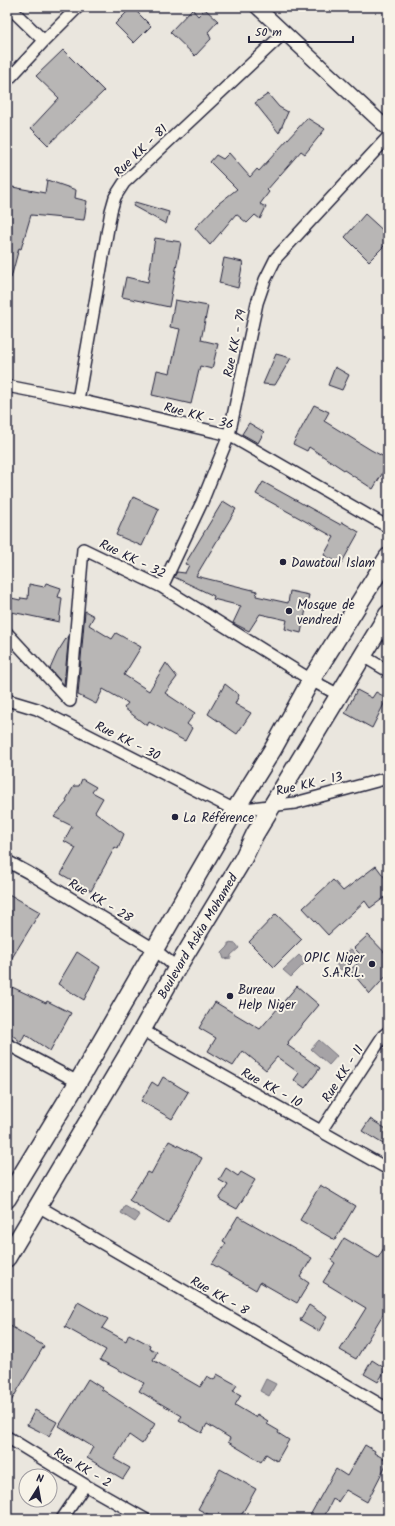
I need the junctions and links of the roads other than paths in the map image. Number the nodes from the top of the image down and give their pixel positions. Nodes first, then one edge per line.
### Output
1 (9, 7) edge
2 (78, 7) edge
3 (257, 7) edge
4 (285, 32) junction
5 (44, 41) junction
6 (7, 81) edge
7 (388, 129) edge
8 (388, 137) edge
9 (7, 386) edge
10 (78, 400) junction
11 (229, 435) junction
12 (388, 527) edge
13 (388, 558) edge
14 (162, 587) junction
15 (388, 614) edge
16 (7, 633) edge
17 (363, 656) junction
18 (388, 671) edge
19 (311, 680) junction
20 (339, 695) junction
21 (7, 700) edge
22 (388, 778) edge
23 (272, 806) junction
24 (235, 810) junction
25 (7, 861) edge
26 (154, 949) junction
27 (177, 968) junction
28 (142, 1030) junction
29 (388, 1032) edge
30 (7, 1044) edge
31 (78, 1082) junction
32 (321, 1131) junction
33 (388, 1169) edge
34 (7, 1199) edge
35 (38, 1206) junction
36 (7, 1258) edge
37 (388, 1409) edge
38 (7, 1437) edge
39 (85, 1485) junction
40 (62, 1519) edge
41 (145, 1519) edge

1 - 5 street
2 - 5 street
3 - 4 street
4 - 7 street
4 - 10 street, Rue KK - 81
5 - 6 street
8 - 11 street, Rue KK - 79
9 - 10 street, Rue KK - 36
10 - 11 street, Rue KK - 36
11 - 12 street, Rue KK - 36
11 - 14 street, Rue KK - 79
13 - 19 main road
14 - 16 street, Rue KK - 32
14 - 19 street, Rue KK - 32
15 - 17 main road, Boulevard Askia Mohamed
17 - 18 street
17 - 20 main road, Boulevard Askia Mohamed
19 - 20 street, Rue KK - 32
19 - 24 main road
20 - 23 main road, Boulevard Askia Mohamed
21 - 24 street, Rue KK - 30
22 - 23 street, Rue KK - 13
23 - 24 street, Rue KK - 13
23 - 27 main road, Boulevard Askia Mohamed
24 - 26 main road
25 - 26 street, Rue KK - 28
26 - 27 street, Rue KK - 28
26 - 31 main road
27 - 28 main road, Boulevard Askia Mohamed
28 - 32 street, Rue KK - 10
28 - 35 main road, Boulevard Askia Mohamed
29 - 32 street, Rue KK - 11
30 - 31 street
31 - 34 main road
32 - 33 street, Rue KK - 10
35 - 36 main road, Boulevard Askia Mohamed
35 - 37 street, Rue KK - 8
38 - 39 street, Rue KK - 2
39 - 40 street
39 - 41 street, Rue KK - 2

